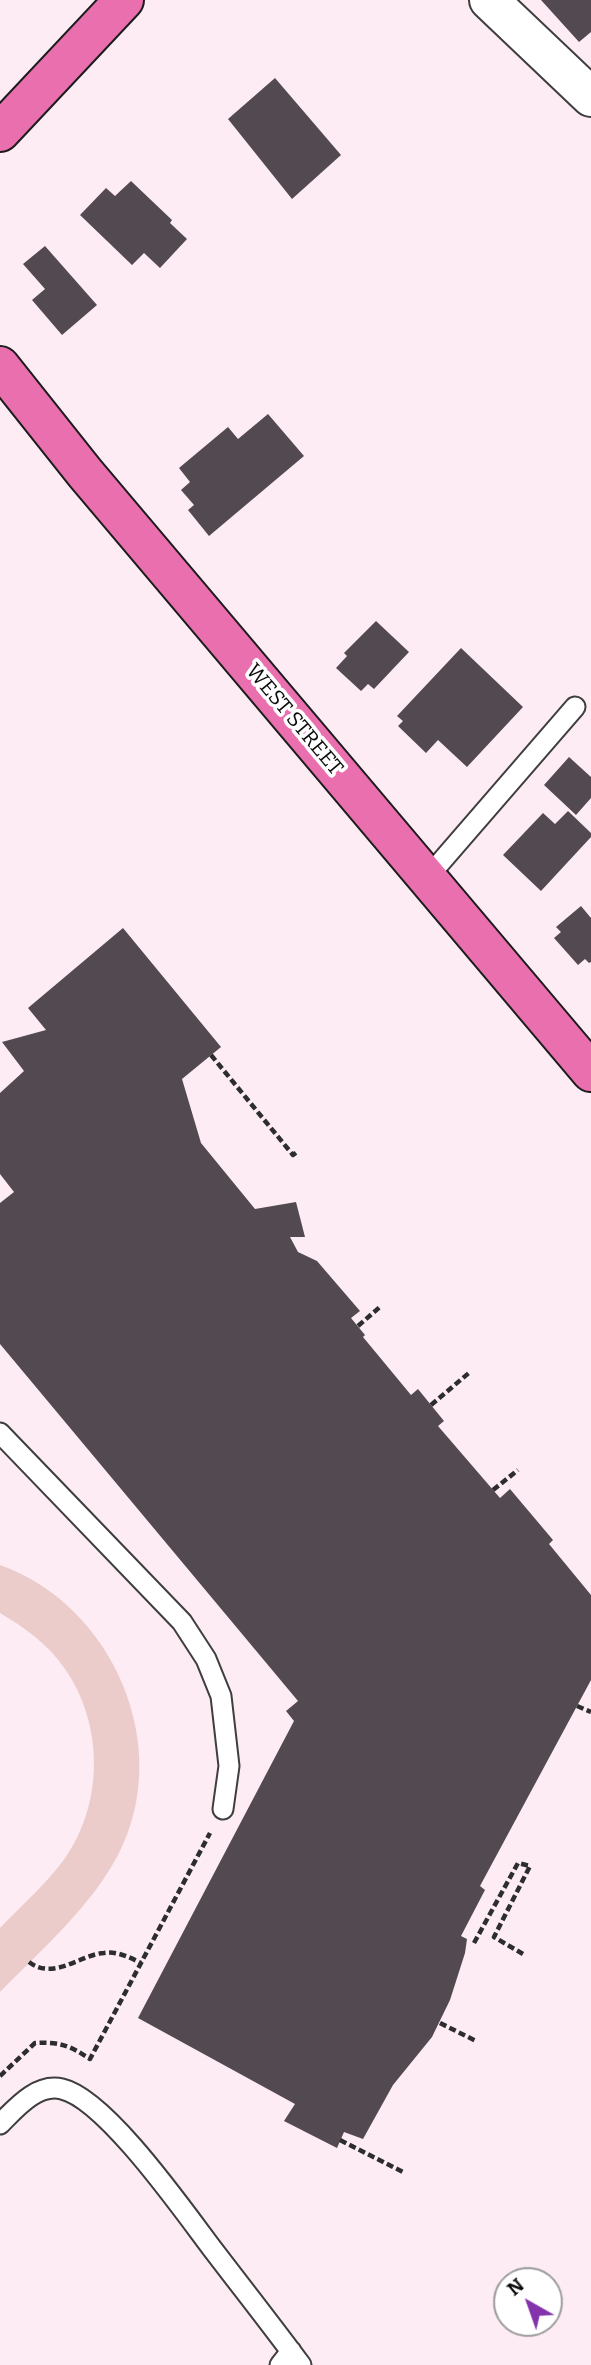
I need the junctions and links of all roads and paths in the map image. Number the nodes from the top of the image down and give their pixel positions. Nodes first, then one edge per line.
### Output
1 (124, 0) edge
2 (489, 0) edge
3 (591, 97) edge
4 (0, 132) edge
5 (0, 366) edge
6 (575, 707) dead end
7 (427, 878) junction
8 (211, 1055) dead end
9 (591, 1072) edge
10 (297, 1152) dead end
11 (381, 1306) dead end
12 (358, 1326) dead end
13 (470, 1372) dead end
14 (431, 1405) dead end
15 (0, 1433) edge
16 (518, 1470) dead end
17 (493, 1490) dead end
18 (577, 1706) dead end
19 (591, 1712) edge
20 (223, 1810) joint
21 (474, 1943) dead end
22 (523, 1954) dead end
23 (29, 1962) dead end
24 (141, 1963) junction
25 (440, 2023) dead end
26 (476, 2041) dead end
27 (0, 2076) edge
28 (0, 2124) edge
29 (341, 2140) dead end
30 (405, 2173) dead end
31 (291, 2360) edge

1 - 4 main road
2 - 3 street
5 - 7 main road, WEST STREET
6 - 7 lane
7 - 9 main road, WEST STREET
8 - 10 path
11 - 12 path
13 - 14 path
15 - 20 lane
16 - 17 path
18 - 19 path
20 - 24 path
21 - 22 path
23 - 24 path
24 - 27 path
25 - 26 path
28 - 31 lane
29 - 30 path

